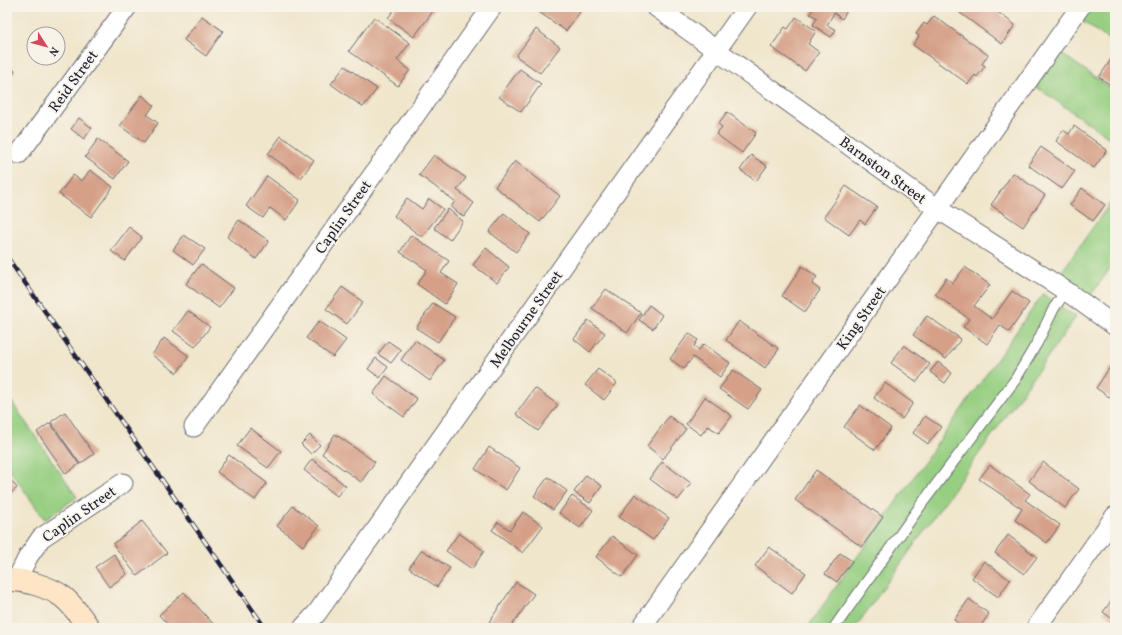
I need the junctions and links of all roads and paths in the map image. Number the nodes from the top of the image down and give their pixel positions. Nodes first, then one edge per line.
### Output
1 (127, 7) edge
2 (492, 7) edge
3 (656, 7) edge
4 (747, 7) edge
5 (1080, 7) edge
6 (717, 50) junction
7 (19, 154) dead end
8 (938, 209) junction
9 (1066, 291) junction
10 (1115, 326) edge
11 (194, 427) dead end
12 (123, 483) dead end
13 (1115, 516) edge
14 (12, 580) edge
15 (89, 628) edge
16 (303, 628) edge
17 (641, 628) edge
18 (834, 628) edge
19 (1036, 628) edge

1 - 7 street, Reid Street
2 - 11 street, Caplin Street
3 - 6 street, Barnston Street
4 - 6 street, Melbourne Street
5 - 8 street, King Street
6 - 8 street, Barnston Street
6 - 16 street, Melbourne Street
8 - 9 street, Barnston Street
8 - 17 street, King Street
9 - 10 street, Barnston Street
9 - 18 lane
12 - 14 street, Caplin Street
13 - 19 street
14 - 15 street

